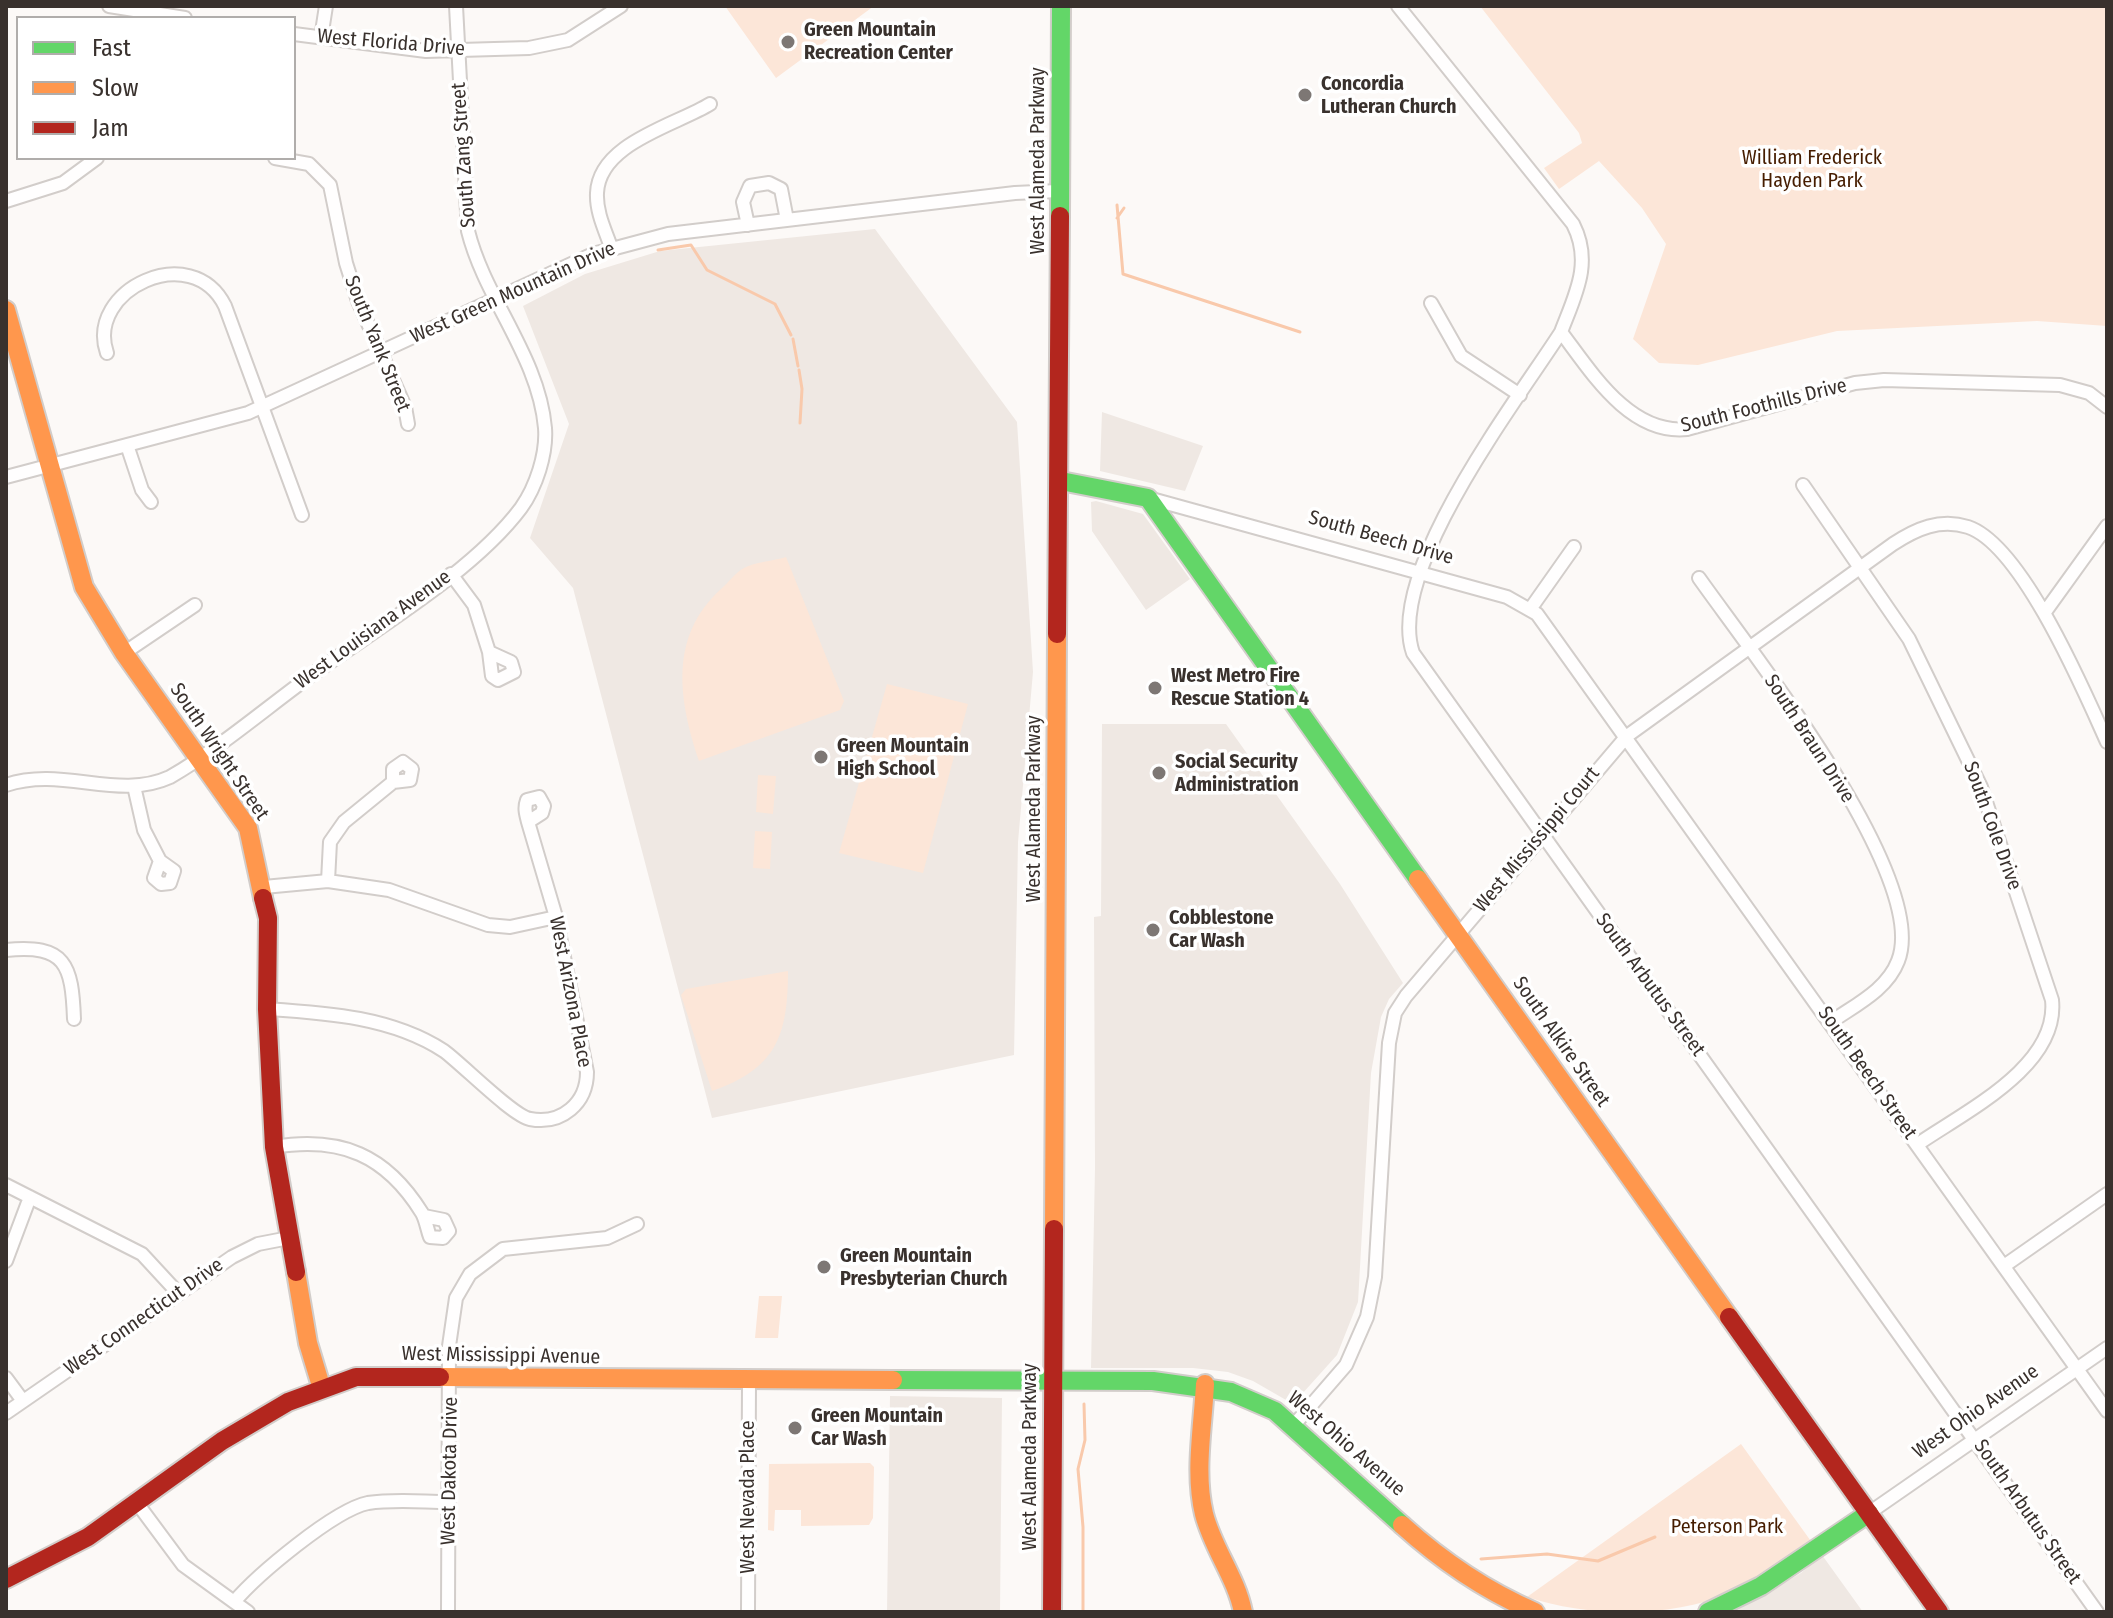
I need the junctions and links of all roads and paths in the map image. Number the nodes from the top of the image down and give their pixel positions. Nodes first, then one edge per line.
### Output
1 (109, 6) edge
2 (326, 6) edge
3 (456, 6) edge
4 (621, 6) edge
5 (1061, 6) edge
6 (1398, 6) edge
7 (172, 16) edge
8 (296, 34) edge
9 (321, 38) junction
10 (457, 51) junction
11 (710, 104) dead end
12 (94, 160) edge
13 (286, 160) edge
14 (1058, 191) junction
15 (6, 201) edge
16 (787, 220) junction
17 (748, 225) junction
18 (611, 247) junction
19 (495, 298) junction
20 (1431, 303) dead end
21 (6, 310) edge
22 (1561, 332) junction
23 (107, 353) dead end
24 (380, 353) junction
25 (1520, 395) junction
26 (2107, 407) edge
27 (264, 408) junction
28 (408, 424) dead end
29 (127, 445) junction
30 (47, 466) junction
31 (6, 477) edge
32 (1061, 481) junction
33 (1803, 485) dead end
34 (1148, 498) junction
35 (151, 502) dead end
36 (302, 515) dead end
37 (2107, 526) edge
38 (1574, 547) dead end
39 (1861, 568) junction
40 (1419, 571) junction
41 (451, 574) junction
42 (1699, 578) dead end
43 (195, 605) dead end
44 (1531, 608) junction
45 (2045, 612) junction
46 (1748, 648) junction
47 (489, 652) dead end
48 (124, 653) junction
49 (1627, 736) junction
50 (2107, 742) edge
51 (198, 758) junction
52 (393, 782) dead end
53 (6, 785) edge
54 (134, 786) junction
55 (528, 822) dead end
56 (1542, 835) junction
57 (160, 861) dead end
58 (328, 881) junction
59 (264, 887) junction
60 (556, 917) junction
61 (1458, 935) junction
62 (6, 950) edge
63 (267, 1009) junction
64 (74, 1019) dead end
65 (1831, 1022) junction
66 (1918, 1144) junction
67 (274, 1147) junction
68 (6, 1185) edge
69 (2107, 1194) edge
70 (30, 1197) junction
71 (424, 1216) dead end
72 (637, 1224) dead end
73 (289, 1238) junction
74 (6, 1261) edge
75 (2004, 1266) junction
76 (178, 1293) junction
77 (2107, 1348) edge
78 (2077, 1369) junction
79 (451, 1377) junction
80 (6, 1378) edge
81 (749, 1382) junction
82 (1051, 1382) junction
83 (1205, 1384) junction
84 (321, 1386) junction
85 (23, 1401) junction
86 (2107, 1411) edge
87 (6, 1413) edge
88 (1294, 1425) junction
89 (1975, 1439) junction
90 (449, 1502) junction
91 (137, 1503) junction
92 (1869, 1513) junction
93 (6, 1579) edge
94 (234, 1602) junction
95 (248, 1612) edge
96 (448, 1612) edge
97 (748, 1612) edge
98 (1052, 1612) edge
99 (1243, 1612) edge
100 (1535, 1612) edge
101 (1708, 1612) edge
102 (1939, 1612) edge
103 (2097, 1612) edge

1 - 7 street
2 - 9 street
3 - 10 street, South Zang Street
4 - 10 street, West Florida Drive
5 - 14 street, West Alameda Parkway
6 - 22 street
8 - 9 street, West Florida Drive
9 - 10 street, West Florida Drive
10 - 19 street, South Zang Street
11 - 18 street
12 - 15 street
13 - 24 street, South Yank Street
14 - 16 street, West Green Mountain Drive
14 - 32 street, West Alameda Parkway
16 - 17 street, West Green Mountain Drive
16 - 17 street
17 - 18 street, West Green Mountain Drive
18 - 19 street, West Green Mountain Drive
19 - 24 street, West Green Mountain Drive
19 - 41 street, West Louisiana Avenue
20 - 25 street
21 - 30 street, South Wright Street
22 - 25 street, South Arbutus Street
22 - 26 street, South Foothills Drive
23 - 27 street
24 - 27 street, West Green Mountain Drive
24 - 28 street, South Yank Street
25 - 40 street, South Arbutus Street
27 - 29 street, West Green Mountain Drive
27 - 36 street
29 - 30 street, West Green Mountain Drive
29 - 35 street
30 - 31 street, West Green Mountain Drive
30 - 48 street, South Wright Street
32 - 34 street, South Beech Drive
32 - 82 street, West Alameda Parkway
33 - 39 street, South Cole Drive
34 - 40 street, South Beech Drive
34 - 61 street, South Alkire Street
37 - 45 street
38 - 44 street
39 - 45 street, West Mississippi Court
39 - 46 street, West Mississippi Court
39 - 66 street, South Cole Drive
40 - 44 street, South Beech Drive
40 - 56 street, South Arbutus Street
41 - 47 street
41 - 51 street, West Louisiana Avenue
42 - 46 street, South Braun Drive
43 - 48 street
44 - 49 street
45 - 50 street
46 - 49 street, West Mississippi Court
46 - 65 street, South Braun Drive
48 - 51 street, South Wright Street
49 - 56 street, West Mississippi Court
49 - 65 street, South Beech Street
51 - 54 street, West Louisiana Avenue
51 - 59 street, South Wright Street
52 - 58 street
53 - 54 street, West Louisiana Avenue
54 - 57 street
55 - 60 street, West Arizona Place
56 - 61 street, West Mississippi Court
56 - 89 street, South Arbutus Street
58 - 59 street
58 - 60 street
59 - 63 street, South Wright Street
60 - 63 street, West Arizona Place
61 - 88 street, West Mississippi Court
61 - 92 street, South Alkire Street
62 - 64 street
63 - 67 street, South Wright Street
65 - 66 street, South Beech Street
66 - 75 street, South Beech Street
67 - 71 street
67 - 73 street, South Wright Street
68 - 70 street
69 - 75 street
70 - 74 street
70 - 76 street
72 - 79 street, West Dakota Drive
73 - 76 street, West Connecticut Drive
73 - 84 street, South Wright Street
75 - 78 street, South Beech Street
76 - 85 street, West Connecticut Drive
77 - 78 street, West Ohio Avenue
78 - 86 street, South Beech Street
78 - 89 street, West Ohio Avenue
79 - 81 street, West Mississippi Avenue
79 - 84 street, West Mississippi Avenue
79 - 90 street, West Dakota Drive
80 - 85 street
81 - 82 street, West Mississippi Avenue
81 - 97 street, West Nevada Place
82 - 83 street, West Ohio Avenue
82 - 98 street, West Alameda Parkway
83 - 88 street, West Ohio Avenue
83 - 99 street
84 - 91 street, West Mississippi Avenue
85 - 87 street, West Connecticut Drive
88 - 100 street, West Ohio Avenue
89 - 92 street, West Ohio Avenue
89 - 103 street, South Arbutus Street
90 - 94 street
90 - 96 street, West Dakota Drive
91 - 93 street, West Mississippi Avenue
91 - 94 street
92 - 101 street, West Ohio Avenue
92 - 102 street, South Alkire Street
94 - 95 street

